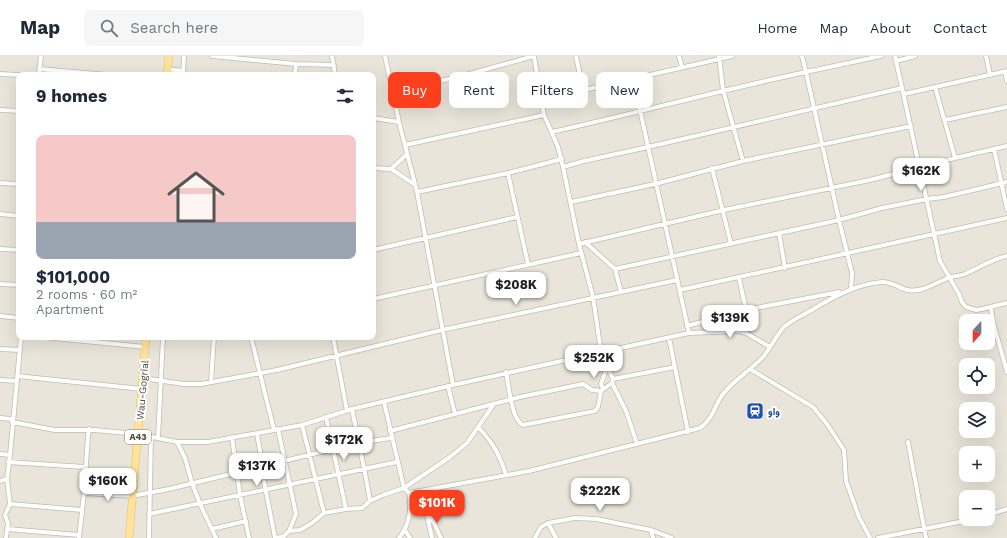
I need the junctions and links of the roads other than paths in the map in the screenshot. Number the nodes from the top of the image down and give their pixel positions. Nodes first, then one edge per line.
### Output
1 (41, 56) edge
2 (169, 56) edge
3 (184, 56) edge
4 (212, 56) edge
5 (332, 56) edge
6 (385, 56) edge
7 (534, 56) edge
8 (576, 56) edge
9 (679, 56) edge
10 (732, 56) edge
11 (802, 56) edge
12 (881, 56) edge
13 (916, 56) edge
14 (986, 56) edge
15 (719, 57) edge
16 (895, 58) edge
17 (296, 64) junction
18 (334, 64) junction
19 (682, 67) junction
20 (39, 69) joint
21 (74, 72) edge
22 (167, 72) edge
23 (183, 72) edge
24 (295, 72) edge
25 (335, 72) edge
26 (389, 72) edge
27 (537, 72) edge
28 (579, 72) edge
29 (806, 72) junction
30 (1006, 72) edge
31 (0, 74) edge
32 (653, 74) edge
33 (990, 75) junction
34 (16, 76) edge
35 (441, 81) edge
36 (1007, 81) edge
37 (936, 87) junction
38 (902, 88) junction
39 (723, 90) junction
40 (904, 94) junction
41 (1007, 107) edge
42 (396, 108) edge
43 (543, 108) edge
44 (640, 108) edge
45 (814, 108) junction
46 (0, 110) edge
47 (16, 111) edge
48 (641, 112) junction
49 (0, 114) edge
50 (544, 115) junction
51 (376, 118) edge
52 (945, 120) junction
53 (399, 122) junction
54 (911, 126) junction
55 (734, 127) junction
56 (552, 132) junction
57 (823, 144) junction
58 (405, 145) junction
59 (1007, 146) edge
60 (648, 147) junction
61 (994, 149) junction
62 (407, 154) junction
63 (955, 158) junction
64 (562, 159) junction
65 (743, 160) junction
66 (563, 167) junction
67 (920, 167) junction
68 (376, 168) edge
69 (712, 168) junction
70 (391, 169) junction
71 (508, 173) junction
72 (1007, 182) edge
73 (0, 183) edge
74 (1002, 183) junction
75 (16, 184) edge
76 (415, 184) junction
77 (655, 184) junction
78 (832, 188) junction
79 (417, 192) junction
80 (927, 199) junction
81 (571, 202) junction
82 (1007, 209) edge
83 (724, 210) junction
84 (0, 214) edge
85 (16, 216) edge
86 (517, 218) junction
87 (1007, 218) edge
88 (839, 220) junction
89 (665, 223) junction
90 (779, 234) junction
91 (933, 234) junction
92 (426, 239) junction
93 (585, 242) junction
94 (578, 244) junction
95 (731, 244) junction
96 (0, 249) edge
97 (376, 249) edge
98 (16, 250) edge
99 (581, 253) junction
100 (847, 254) junction
101 (1007, 256) edge
102 (672, 257) junction
103 (528, 264) junction
104 (785, 268) junction
105 (615, 269) junction
106 (739, 278) junction
107 (950, 278) junction
108 (677, 280) junction
109 (0, 284) edge
110 (16, 285) edge
111 (436, 286) junction
112 (852, 289) junction
113 (680, 290) junction
114 (846, 291) junction
115 (620, 292) junction
116 (593, 297) junction
117 (376, 298) edge
118 (1007, 302) edge
119 (991, 308) junction
120 (746, 310) junction
121 (0, 316) edge
122 (16, 318) edge
123 (688, 326) junction
124 (442, 330) junction
125 (689, 333) junction
126 (669, 338) junction
127 (21, 340) edge
128 (74, 340) edge
129 (146, 340) edge
130 (163, 340) edge
131 (214, 340) edge
132 (252, 340) edge
133 (334, 340) edge
134 (145, 347) junction
135 (770, 347) junction
136 (0, 348) edge
137 (20, 350) junction
138 (600, 352) junction
139 (336, 355) junction
140 (675, 366) junction
141 (750, 369) junction
142 (606, 370) junction
143 (506, 372) junction
144 (1007, 372) edge
145 (260, 373) junction
146 (17, 376) junction
147 (142, 378) junction
148 (0, 380) edge
149 (17, 381) junction
150 (161, 381) junction
151 (613, 381) junction
152 (211, 382) junction
153 (453, 385) junction
154 (448, 386) junction
155 (142, 389) junction
156 (602, 390) junction
157 (510, 400) junction
158 (384, 402) junction
159 (494, 404) junction
160 (352, 409) junction
161 (347, 411) junction
162 (455, 414) junction
163 (326, 417) junction
164 (0, 418) edge
165 (12, 420) junction
166 (302, 424) junction
167 (478, 427) junction
168 (276, 429) junction
169 (90, 430) junction
170 (390, 431) junction
171 (688, 432) junction
172 (138, 434) junction
173 (257, 434) junction
174 (151, 437) junction
175 (158, 438) junction
176 (232, 438) junction
177 (391, 438) junction
178 (177, 442) junction
179 (908, 442) dead end
180 (358, 443) junction
181 (637, 444) junction
182 (333, 450) junction
183 (0, 454) edge
184 (10, 455) junction
185 (309, 456) junction
186 (285, 460) junction
187 (8, 462) junction
188 (397, 462) junction
189 (261, 466) junction
190 (85, 468) junction
191 (365, 468) junction
192 (237, 473) junction
193 (339, 473) junction
194 (506, 476) junction
195 (315, 478) junction
196 (8, 479) junction
197 (0, 481) edge
198 (192, 484) junction
199 (290, 484) junction
200 (404, 488) junction
201 (266, 490) junction
202 (422, 491) junction
203 (149, 492) junction
204 (84, 493) junction
205 (409, 493) junction
206 (240, 495) junction
207 (132, 496) junction
208 (370, 501) junction
209 (10, 504) junction
210 (200, 504) junction
211 (346, 509) junction
212 (1007, 509) edge
213 (82, 510) junction
214 (427, 512) junction
215 (324, 513) junction
216 (995, 513) edge
217 (149, 514) junction
218 (2, 515) edge
219 (246, 521) junction
220 (959, 522) edge
221 (548, 523) junction
222 (7, 529) junction
223 (212, 529) junction
224 (924, 529) junction
225 (406, 530) junction
226 (651, 530) junction
227 (289, 531) junction
228 (79, 537) edge
229 (6, 538) edge
230 (130, 538) edge
231 (149, 538) edge
232 (216, 538) edge
233 (249, 538) edge
234 (276, 538) edge
235 (399, 538) edge
236 (410, 538) edge
237 (432, 538) edge
238 (441, 538) edge
239 (535, 538) edge
240 (556, 538) edge
241 (654, 538) edge
242 (672, 538) edge
243 (870, 538) edge
244 (878, 538) edge
245 (926, 538) edge

1 - 20 street
2 - 22 main road
3 - 23 street
4 - 17 street
5 - 18 street
6 - 26 street
7 - 27 street
7 - 35 street
8 - 28 street
9 - 19 street
10 - 15 street
11 - 29 street
12 - 29 street
13 - 16 street
14 - 33 street
15 - 19 street
15 - 39 street
16 - 38 street
17 - 18 street
17 - 24 street
18 - 25 street
19 - 32 street
20 - 21 street
29 - 39 street
29 - 45 street
30 - 33 street
30 - 36 street
31 - 34 street
33 - 37 street
37 - 40 street
37 - 52 street
38 - 40 street
38 - 45 street
39 - 48 street
39 - 55 street
40 - 54 street
41 - 52 street
42 - 53 street
43 - 50 street
44 - 48 street
45 - 55 street
45 - 57 street
46 - 47 street
46 - 49 street
48 - 56 street
48 - 60 street
50 - 56 street
50 - 58 street
51 - 53 street
52 - 63 street
53 - 58 street
54 - 57 street
54 - 67 street
55 - 60 street
55 - 65 street
56 - 64 street
57 - 65 street
57 - 78 street
58 - 62 street
59 - 61 street
60 - 66 street
60 - 77 street
61 - 63 street
61 - 74 street
62 - 70 street
62 - 76 street
63 - 67 street
64 - 66 street
64 - 71 street
65 - 69 street
66 - 81 street
67 - 78 street
67 - 80 street
68 - 70 street
69 - 77 street
69 - 83 street
70 - 76 street
71 - 79 street
71 - 86 street
72 - 74 street
73 - 75 street
74 - 80 street
74 - 82 street
76 - 79 street
77 - 81 street
77 - 89 street
78 - 83 street
78 - 88 street
79 - 92 street
80 - 88 street
80 - 91 street
81 - 94 street
83 - 89 street
83 - 95 street
84 - 85 street
86 - 92 street
86 - 103 street
87 - 91 street
88 - 90 street
88 - 100 street
89 - 93 street
89 - 102 street
90 - 95 street
90 - 104 street
91 - 100 street
91 - 107 street
92 - 97 street
92 - 111 street
93 - 94 street
93 - 105 street
94 - 99 street
95 - 102 street
96 - 98 street
99 - 103 street
99 - 116 street
100 - 104 street
100 - 112 street
101 - 107 street
102 - 105 street
102 - 108 street
103 - 111 street
104 - 106 street
105 - 115 street
106 - 113 street
106 - 120 street
107 - 112 street
107 - 119 street
108 - 113 street
108 - 115 street
109 - 110 street
111 - 117 street
111 - 124 street
112 - 114 street
113 - 123 street
114 - 120 street
114 - 135 street
115 - 116 street
116 - 124 street
116 - 138 street
118 - 119 street
119 - 144 street
120 - 123 street
121 - 122 street
123 - 125 street
124 - 139 street
124 - 153 street
125 - 126 street
125 - 135 street
126 - 138 street
126 - 140 street
127 - 137 street
128 - 134 street
129 - 134 main road, Wau-Gogrial / A43
130 - 150 street
131 - 152 street
132 - 145 street
133 - 139 street
134 - 147 main road, Wau-Gogrial / A43
135 - 141 street
136 - 137 street
137 - 146 street
138 - 142 street
138 - 143 street
139 - 145 street
139 - 161 street
140 - 151 street
140 - 171 street
141 - 171 street
141 - 243 street
142 - 151 street
142 - 156 street
143 - 153 street
143 - 157 street
145 - 152 street
145 - 168 street
146 - 149 street
146 - 155 street
147 - 150 street
147 - 155 main road, Wau-Gogrial / A43
148 - 149 street
149 - 165 street
150 - 152 street
150 - 175 street
151 - 156 street
151 - 181 street
153 - 154 street
154 - 158 street
154 - 162 street
155 - 172 main road, Wau-Gogrial / A43
156 - 157 street
156 - 157 street
157 - 159 street
158 - 160 street
158 - 170 street
159 - 162 street
159 - 167 street
160 - 161 street
160 - 180 street
161 - 163 street
162 - 170 street
163 - 166 street
163 - 182 street
164 - 165 street
165 - 169 street
165 - 184 street
166 - 168 street
166 - 185 street
167 - 194 street
167 - 200 street
168 - 173 street
168 - 186 street
169 - 172 street
169 - 190 street
170 - 177 street
171 - 181 street
172 - 174 street
172 - 207 main road, Wau-Gogrial / A43
173 - 176 street
173 - 189 street
174 - 175 street
174 - 203 street
175 - 178 street
176 - 178 street
176 - 192 street
177 - 180 street
177 - 188 street
178 - 198 street
179 - 224 street
180 - 182 street
180 - 191 street
181 - 194 street
182 - 185 street
182 - 193 street
183 - 184 street
184 - 187 street
185 - 186 street
185 - 195 street
186 - 189 street
186 - 199 street
187 - 190 street
187 - 196 street
188 - 191 street
188 - 200 street
189 - 192 street
189 - 201 street
190 - 204 street
191 - 193 street
191 - 208 street
192 - 198 street
192 - 206 street
193 - 195 street
193 - 211 street
194 - 202 street
195 - 199 street
195 - 215 street
196 - 197 street
196 - 209 street
198 - 203 street
198 - 210 street
199 - 201 street
199 - 227 street
200 - 205 street
200 - 208 street
201 - 206 street
201 - 234 street
202 - 205 street
202 - 214 street
203 - 207 street
203 - 217 street
204 - 207 street
204 - 213 street
205 - 225 street
206 - 210 street
206 - 219 street
207 - 230 main road, Wau-Gogrial / A43
208 - 211 street
209 - 213 street
209 - 218 street
210 - 217 street
210 - 223 street
211 - 215 street
212 - 216 street
213 - 228 street
214 - 237 street
214 - 238 street
215 - 227 street
217 - 231 street
218 - 222 street
219 - 223 street
219 - 233 street
220 - 224 street
221 - 226 street
221 - 239 street
221 - 240 street
222 - 228 street
222 - 229 street
223 - 232 street
224 - 244 street
224 - 245 street
225 - 235 street
225 - 236 street
226 - 241 street
226 - 242 street
227 - 234 street

